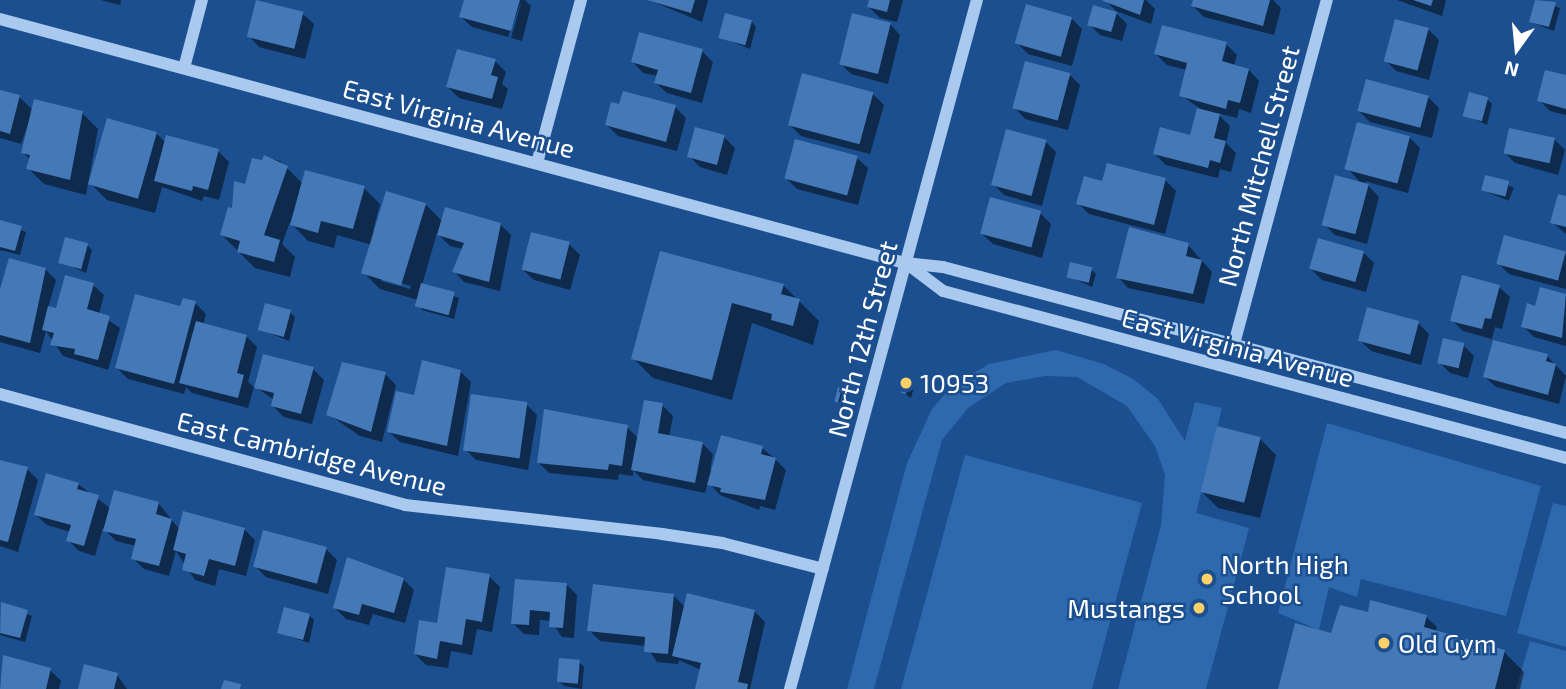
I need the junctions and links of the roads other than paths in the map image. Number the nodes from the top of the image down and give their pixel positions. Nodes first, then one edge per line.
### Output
1 (202, 0) edge
2 (581, 0) edge
3 (977, 0) edge
4 (1327, 0) edge
5 (0, 19) edge
6 (184, 68) junction
7 (537, 163) junction
8 (905, 263) junction
9 (1234, 344) junction
10 (0, 394) edge
11 (1566, 433) edge
12 (1566, 458) edge
13 (823, 569) junction
14 (790, 689) edge

1 - 6 street
2 - 7 street
3 - 8 street, North 12th Street
4 - 9 street, North Mitchell Street
5 - 6 street, East Virginia Avenue
6 - 7 street, East Virginia Avenue
7 - 8 street, East Virginia Avenue
8 - 9 street, East Virginia Avenue
8 - 12 street, East Virginia Avenue
8 - 13 street, North 12th Street
9 - 11 street, East Virginia Avenue
10 - 13 street, East Cambridge Avenue
13 - 14 street, North 12th Street

